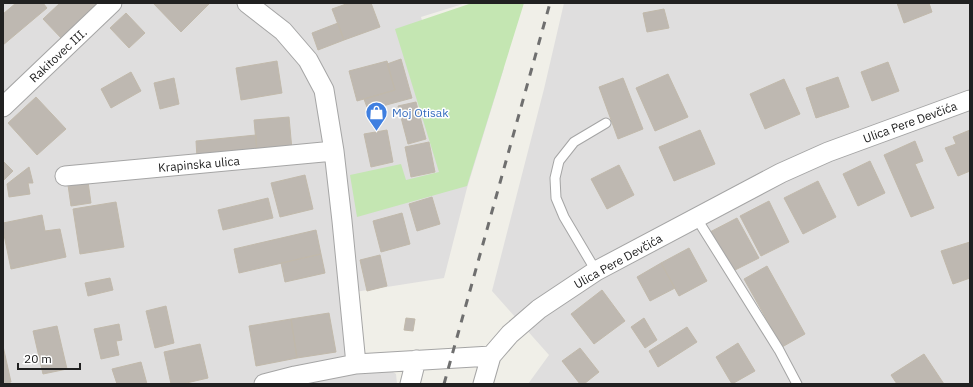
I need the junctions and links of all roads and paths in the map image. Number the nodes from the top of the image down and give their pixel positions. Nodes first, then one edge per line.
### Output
1 (112, 3) edge
2 (247, 3) edge
3 (970, 100) edge
4 (3, 107) edge
5 (606, 123) dead end
6 (334, 151) junction
7 (65, 176) dead end
8 (697, 218) junction
9 (596, 271) junction
10 (491, 356) junction
11 (416, 360) junction
12 (356, 364) junction
13 (264, 384) edge
14 (410, 384) edge
15 (483, 384) edge
16 (797, 384) edge

1 - 4 street, Rakitovec III.
2 - 6 street
3 - 8 street, Ulica Pere Devčića
5 - 9 lane
6 - 7 street, Krapinska ulica
6 - 12 street
8 - 9 street, Ulica Pere Devčića
8 - 16 lane
9 - 10 street, Ulica Pere Devčića
10 - 11 street
10 - 15 street
11 - 12 street
11 - 14 street
12 - 13 street

